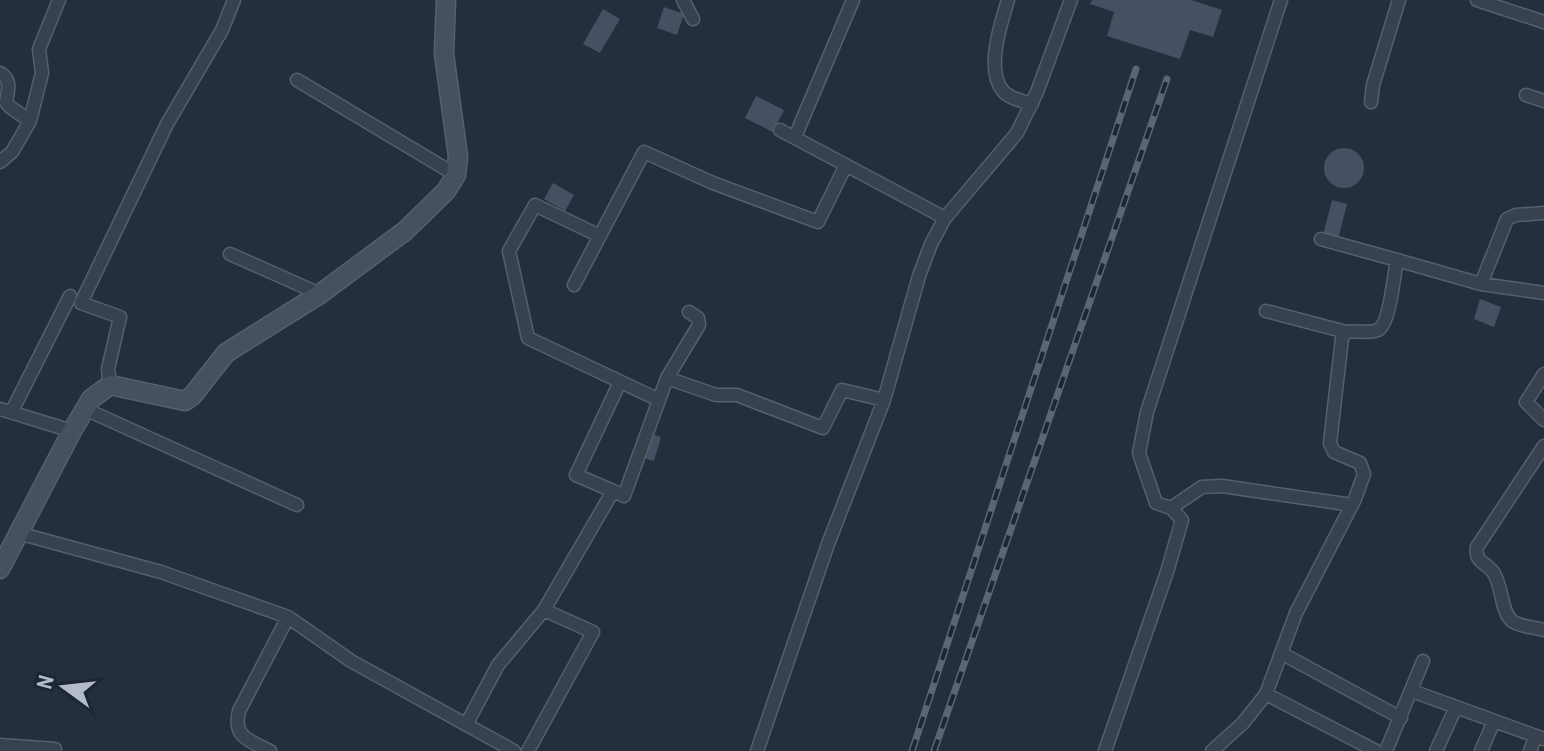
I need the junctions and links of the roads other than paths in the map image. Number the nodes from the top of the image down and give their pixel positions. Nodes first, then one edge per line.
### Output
1 (59, 0) edge
2 (234, 0) edge
3 (446, 0) edge
4 (683, 0) edge
5 (853, 0) edge
6 (1008, 0) edge
7 (1071, 0) edge
8 (1281, 0) edge
9 (1399, 0) edge
10 (1477, 0) edge
11 (693, 19) dead end
12 (1544, 22) edge
13 (0, 73) edge
14 (297, 80) dead end
15 (1526, 95) dead end
16 (1544, 101) edge
17 (1371, 102) dead end
18 (1032, 104) junction
19 (30, 121) junction
20 (780, 130) dead end
21 (795, 137) junction
22 (0, 162) edge
23 (846, 165) junction
24 (456, 175) junction
25 (1544, 213) edge
26 (945, 218) junction
27 (600, 236) junction
28 (1321, 239) dead end
29 (230, 254) dead end
30 (1397, 260) junction
31 (1481, 284) junction
32 (574, 285) dead end
33 (1544, 293) edge
34 (320, 294) junction
35 (70, 296) dead end
36 (1266, 311) dead end
37 (689, 312) dead end
38 (1346, 332) junction
39 (1544, 374) edge
40 (667, 378) junction
41 (620, 382) junction
42 (110, 385) junction
43 (659, 400) junction
44 (884, 400) junction
45 (85, 409) junction
46 (6, 410) edge
47 (1544, 420) edge
48 (72, 431) junction
49 (1544, 446) edge
50 (613, 491) junction
51 (297, 505) dead end
52 (1352, 505) junction
53 (1171, 508) junction
54 (18, 533) junction
55 (0, 569) edge
56 (544, 610) junction
57 (288, 617) junction
58 (1544, 630) edge
59 (1281, 653) junction
60 (1423, 661) dead end
61 (1412, 691) junction
62 (1266, 694) junction
63 (1456, 707) junction
64 (1401, 718) junction
65 (1494, 721) junction
66 (466, 725) junction
67 (1540, 737) edge
68 (0, 745) edge
69 (55, 749) dead end
70 (270, 751) edge
71 (514, 751) edge
72 (528, 751) edge
73 (757, 751) edge
74 (1105, 751) edge
75 (1212, 751) edge
76 (1376, 751) edge
77 (1386, 751) edge
78 (1436, 751) edge
79 (1481, 751) edge
80 (1530, 751) edge

1 - 19 street
2 - 42 street
3 - 24 street
4 - 11 street
5 - 21 street
6 - 18 street
7 - 18 street
8 - 53 street
9 - 17 street
10 - 12 street
13 - 19 street
14 - 24 street
15 - 16 street
18 - 26 street
19 - 22 street
20 - 21 street
21 - 23 street
23 - 26 street
23 - 27 street
24 - 34 street
25 - 31 street
26 - 44 street
27 - 32 street
27 - 41 street
28 - 30 street
29 - 34 street
30 - 31 street
30 - 38 street
31 - 33 street
34 - 42 street
35 - 46 street
36 - 38 street
37 - 40 street
38 - 52 street
39 - 47 street
40 - 43 street
40 - 44 street
41 - 43 street
41 - 50 street
42 - 45 street
43 - 50 street
44 - 73 street
45 - 48 street
45 - 51 street
46 - 48 street
48 - 54 street
49 - 58 street
50 - 56 street
52 - 53 street
52 - 59 street
53 - 74 street
54 - 55 street
54 - 57 street
56 - 66 street
56 - 72 street
57 - 66 street
57 - 70 street
59 - 62 street
59 - 64 street
60 - 61 street
61 - 63 street
61 - 64 street
62 - 75 street
62 - 76 street
63 - 65 street
63 - 78 street
64 - 77 street
65 - 67 street
65 - 79 street
66 - 71 street
67 - 80 street
68 - 69 street

